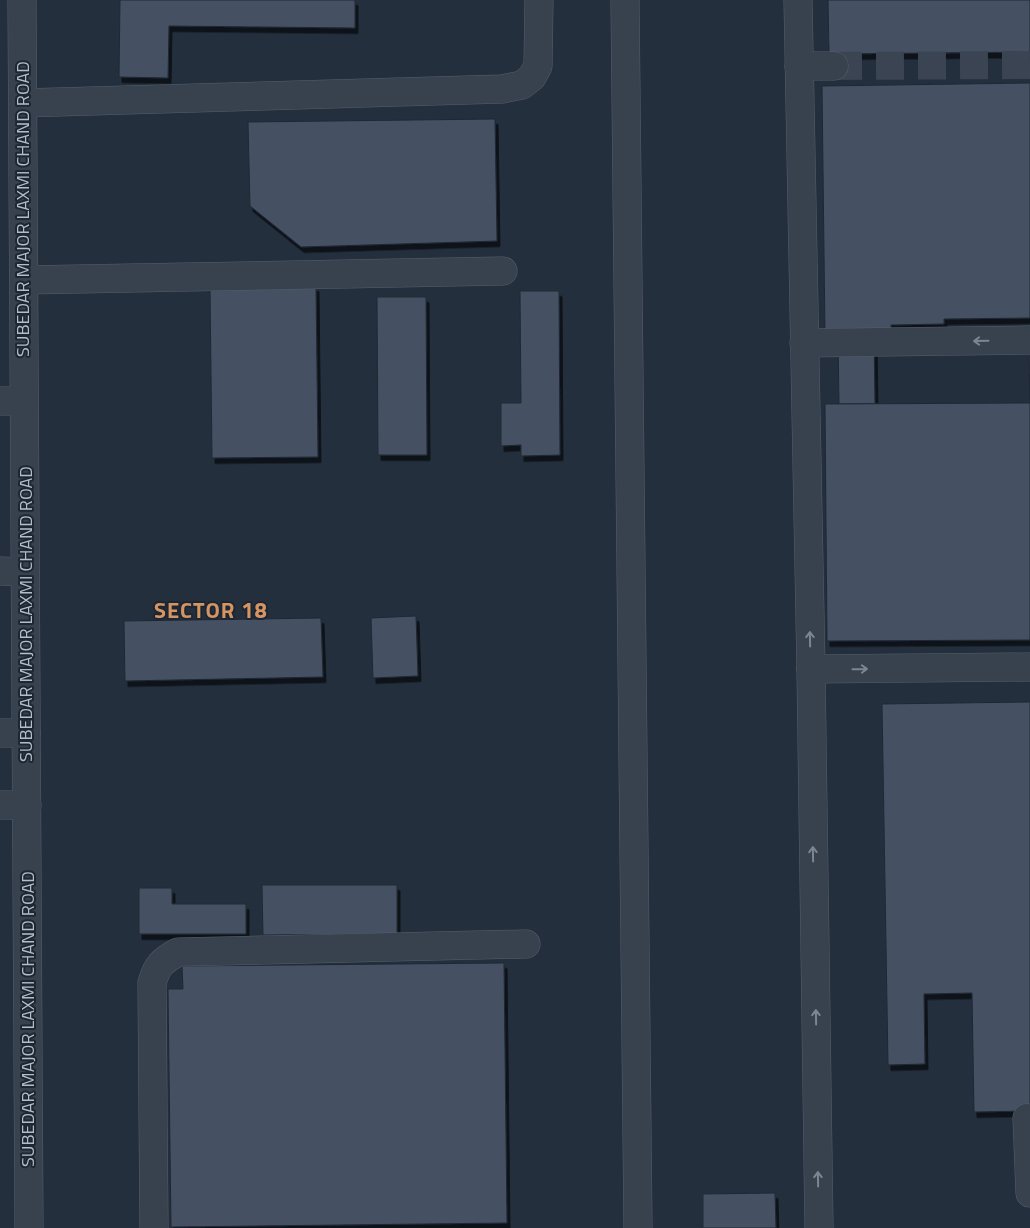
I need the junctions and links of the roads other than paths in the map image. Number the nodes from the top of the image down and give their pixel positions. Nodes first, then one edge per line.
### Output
1 (22, 0) edge
2 (539, 0) edge
3 (625, 0) edge
4 (798, 0) edge
5 (799, 66) junction
6 (834, 66) tunnel mouth
7 (23, 102) junction
8 (503, 271) dead end
9 (24, 280) junction
10 (1030, 340) edge
11 (804, 343) junction
12 (12, 401) edge
13 (13, 571) edge
14 (1030, 667) edge
15 (811, 669) junction
16 (13, 733) edge
17 (0, 805) edge
18 (27, 805) junction
19 (526, 944) dead end
20 (1027, 1118) dead end
21 (1030, 1193) edge
22 (29, 1228) edge
23 (154, 1228) edge
24 (638, 1228) edge
25 (819, 1228) edge

1 - 7 street, SUBEDAR MAJOR LAXMI CHAND ROAD
2 - 7 street
3 - 24 street
4 - 5 street
5 - 6 street
5 - 11 street
7 - 9 street, SUBEDAR MAJOR LAXMI CHAND ROAD
8 - 9 street
9 - 12 street, SUBEDAR MAJOR LAXMI CHAND ROAD
10 -> 11 street
15 -> 11 street
12 - 13 street, SUBEDAR MAJOR LAXMI CHAND ROAD
13 - 16 street, SUBEDAR MAJOR LAXMI CHAND ROAD
15 -> 14 street
25 -> 15 street
16 - 18 street, SUBEDAR MAJOR LAXMI CHAND ROAD
17 - 18 street
18 - 22 street, SUBEDAR MAJOR LAXMI CHAND ROAD
19 - 23 street
20 - 21 street

